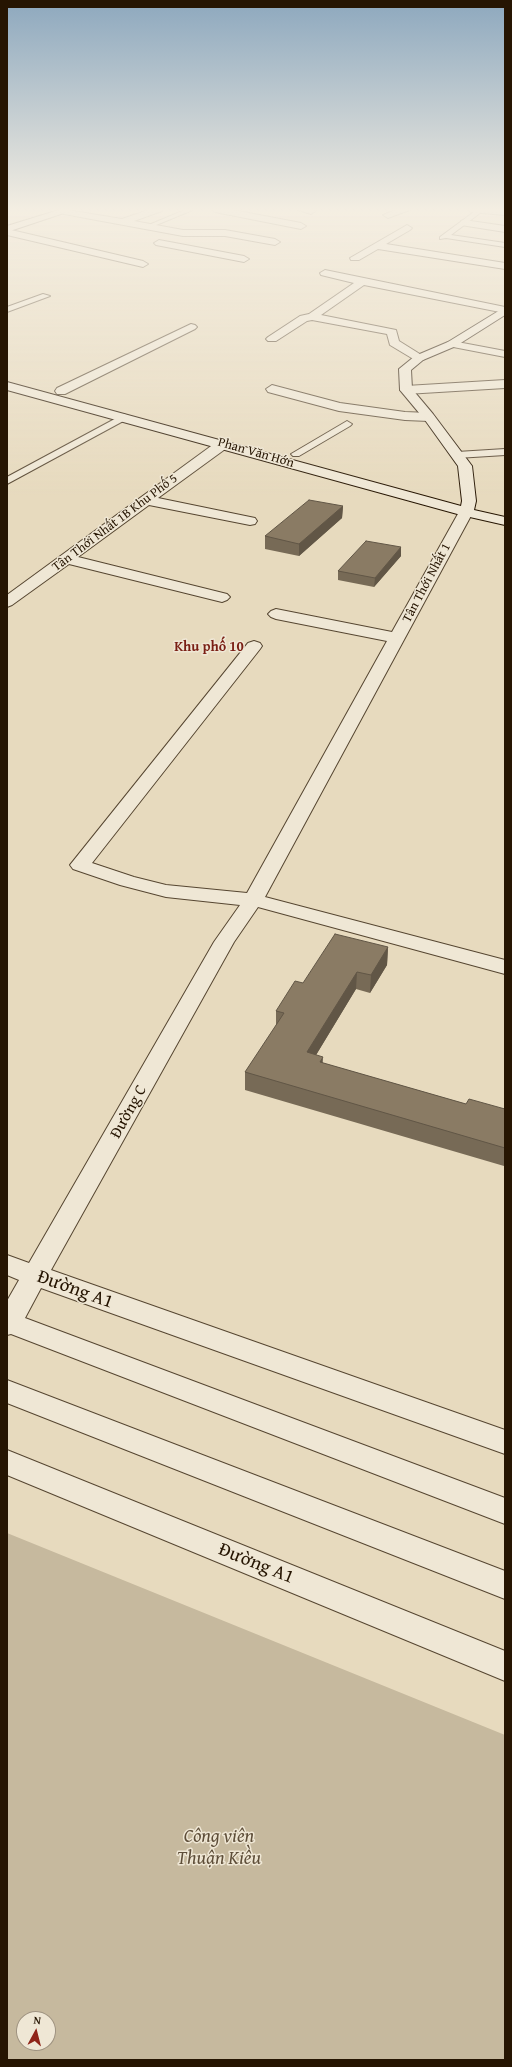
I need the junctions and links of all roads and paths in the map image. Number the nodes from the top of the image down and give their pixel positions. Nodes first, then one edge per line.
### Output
1 (20, 305) edge
2 (328, 305) edge
3 (482, 305) edge
4 (7, 310) edge
5 (505, 310) edge
6 (312, 317) junction
7 (191, 327) dead end
8 (466, 335) junction
9 (482, 337) dead end
10 (272, 339) dead end
11 (452, 344) junction
12 (505, 354) edge
13 (419, 358) junction
14 (7, 377) edge
15 (505, 384) edge
16 (7, 386) edge
17 (272, 389) dead end
18 (406, 390) junction
19 (61, 391) junction
20 (124, 417) junction
21 (429, 417) junction
22 (347, 424) dead end
23 (223, 444) junction
24 (505, 452) edge
25 (296, 454) junction
26 (457, 455) junction
27 (7, 481) edge
28 (147, 500) junction
29 (467, 507) junction
30 (505, 509) edge
31 (250, 521) dead end
32 (505, 521) edge
33 (67, 559) junction
34 (222, 597) dead end
35 (7, 602) edge
36 (276, 614) dead end
37 (398, 638) junction
38 (254, 646) dead end
39 (253, 900) junction
40 (505, 967) edge
41 (7, 1265) edge
42 (36, 1277) junction
43 (7, 1323) edge
44 (7, 1391) edge
45 (505, 1442) edge
46 (7, 1462) edge
47 (505, 1511) edge
48 (505, 1585) edge
49 (505, 1666) edge

1 - 4 lane
2 - 6 street
3 - 5 street
5 - 8 street
6 - 10 street
6 - 13 street
7 - 19 street
8 - 9 street
8 - 11 street
11 - 12 street
11 - 13 street
13 - 18 street
14 - 19 street, Phan Văn Hớn
15 - 18 street
16 - 20 street, Phan Văn Hớn
17 - 21 street
18 - 21 street
19 - 25 street, Phan Văn Hớn
20 - 23 street, Phan Văn Hớn
20 - 27 lane
21 - 26 street
22 - 25 lane
23 - 28 street, Tân Thới Nhất 1B Khu Phố 5
23 - 29 street, Phan Văn Hớn
24 - 26 lane
25 - 29 street, Phan Văn Hớn
26 - 29 street
28 - 31 street
28 - 33 street, Tân Thới Nhất 1B Khu Phố 5
29 - 30 street, Phan Văn Hớn
29 - 32 street, Phan Văn Hớn
29 - 37 street, Tân Thới Nhất 1
33 - 34 street
33 - 35 street, Tân Thới Nhất 1B Khu Phố 5
36 - 37 street
37 - 39 street, Tân Thới Nhất 1
38 - 39 street
39 - 40 street
39 - 42 street, Đường C
41 - 42 street, Đường A1
42 - 43 street, Đường C
42 - 45 street, Đường A1
43 - 47 street
44 - 48 street
46 - 49 street, Đường A1

